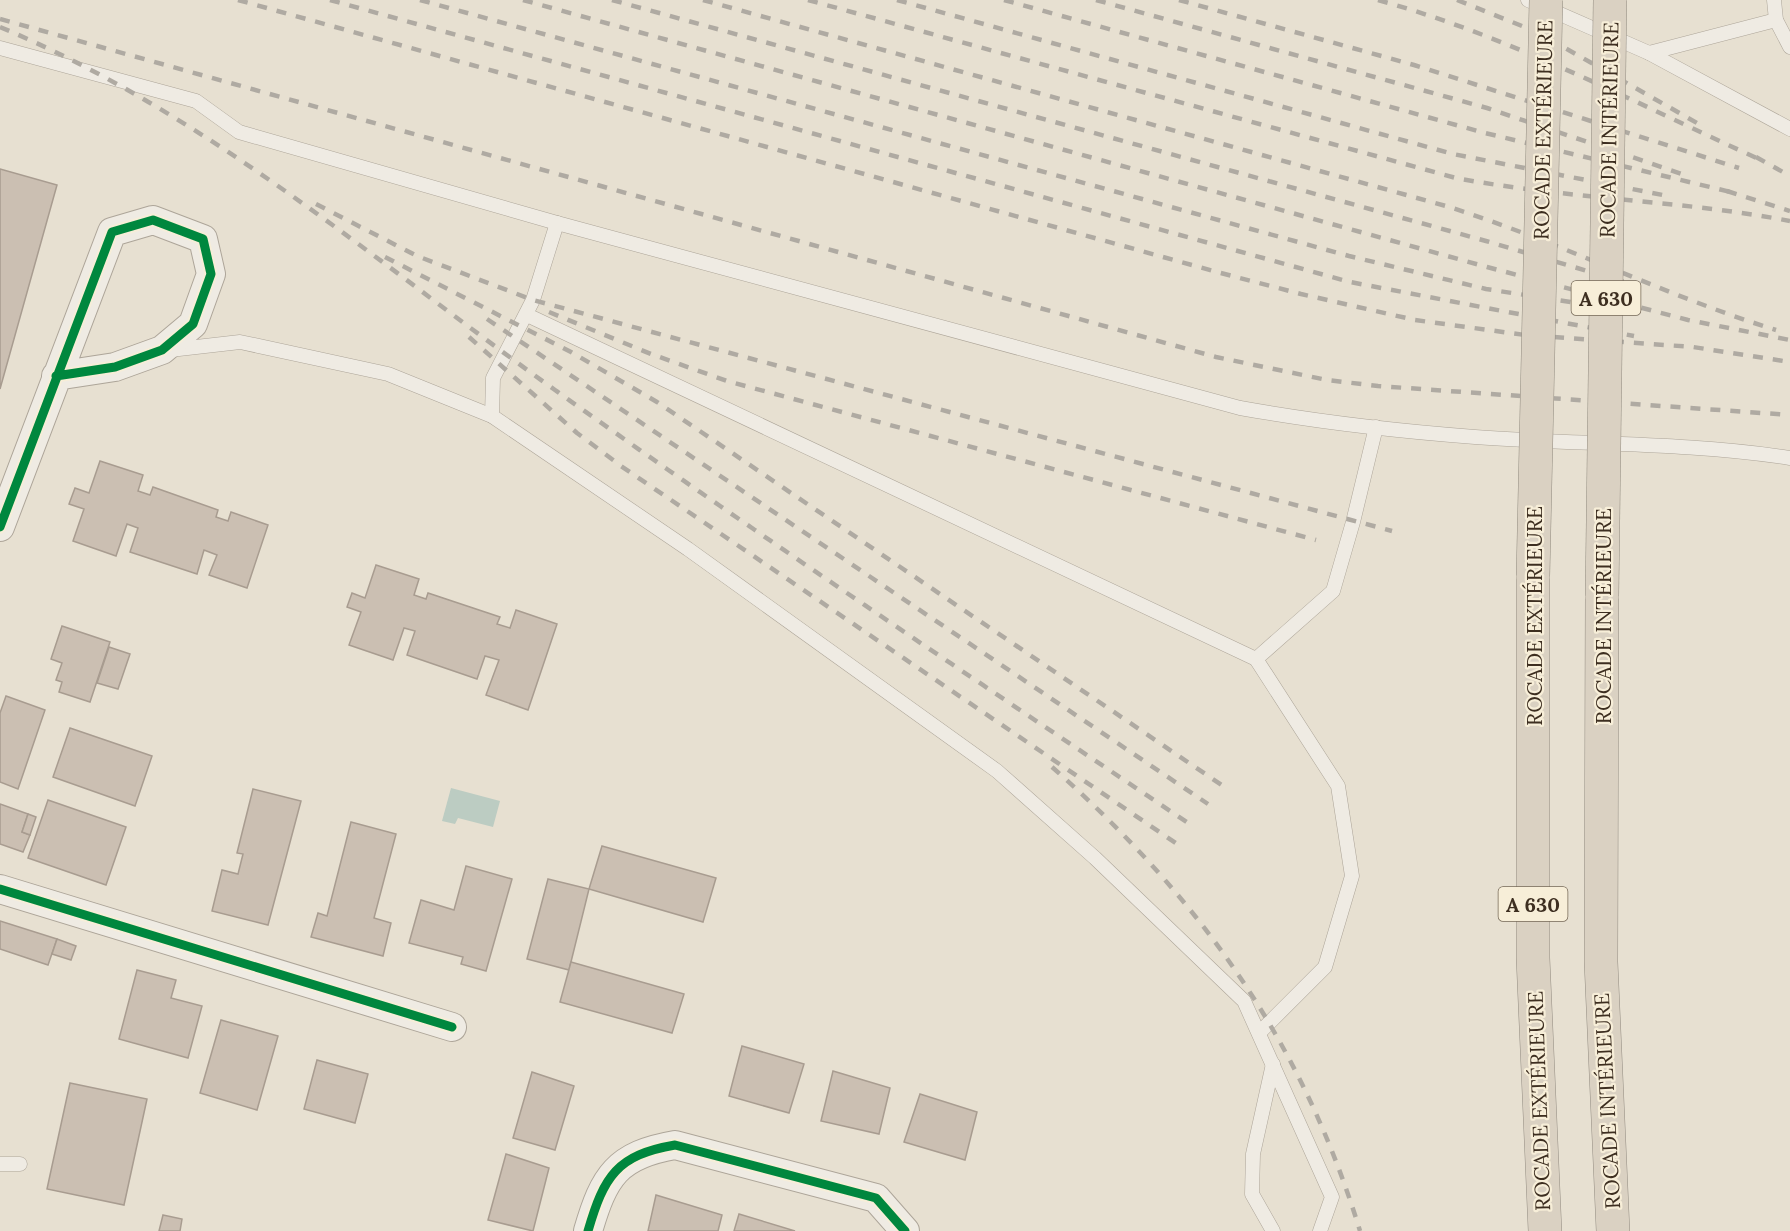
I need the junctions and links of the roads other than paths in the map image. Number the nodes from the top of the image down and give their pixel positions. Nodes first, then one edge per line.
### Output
1 (1528, 0) edge
2 (1546, 0) edge
3 (1610, 0) edge
4 (1774, 0) edge
5 (1776, 20) junction
6 (1790, 47) edge
7 (0, 48) edge
8 (1649, 53) junction
9 (1790, 129) edge
10 (556, 223) junction
11 (526, 315) junction
12 (162, 351) junction
13 (56, 376) junction
14 (492, 417) junction
15 (1376, 427) junction
16 (1790, 458) edge
17 (0, 527) edge
18 (1256, 659) junction
19 (0, 889) edge
20 (452, 1027) dead end
21 (1259, 1033) junction
22 (1273, 1064) junction
23 (0, 1164) edge
24 (20, 1164) dead end
25 (588, 1231) edge
26 (905, 1231) edge
27 (1273, 1231) edge
28 (1320, 1231) edge
29 (1545, 1231) edge
30 (1613, 1231) edge

1 - 8 lane
2 - 29 highway, ROCADE EXTÉRIEURE / A 630, bridge
3 - 30 highway, ROCADE INTÉRIEURE / A 630, bridge
4 - 5 lane
5 - 6 lane
5 - 8 lane
7 - 10 lane
8 - 9 lane
10 - 11 lane
10 - 15 lane
11 - 14 lane
11 - 18 lane
12 - 13 street
12 - 13 street
12 - 14 lane
13 - 17 street
14 - 21 lane
15 - 16 lane
15 - 18 lane
18 - 21 lane
19 - 20 street
21 - 22 lane
22 - 27 lane
22 - 28 lane
23 - 24 lane
25 - 26 street

